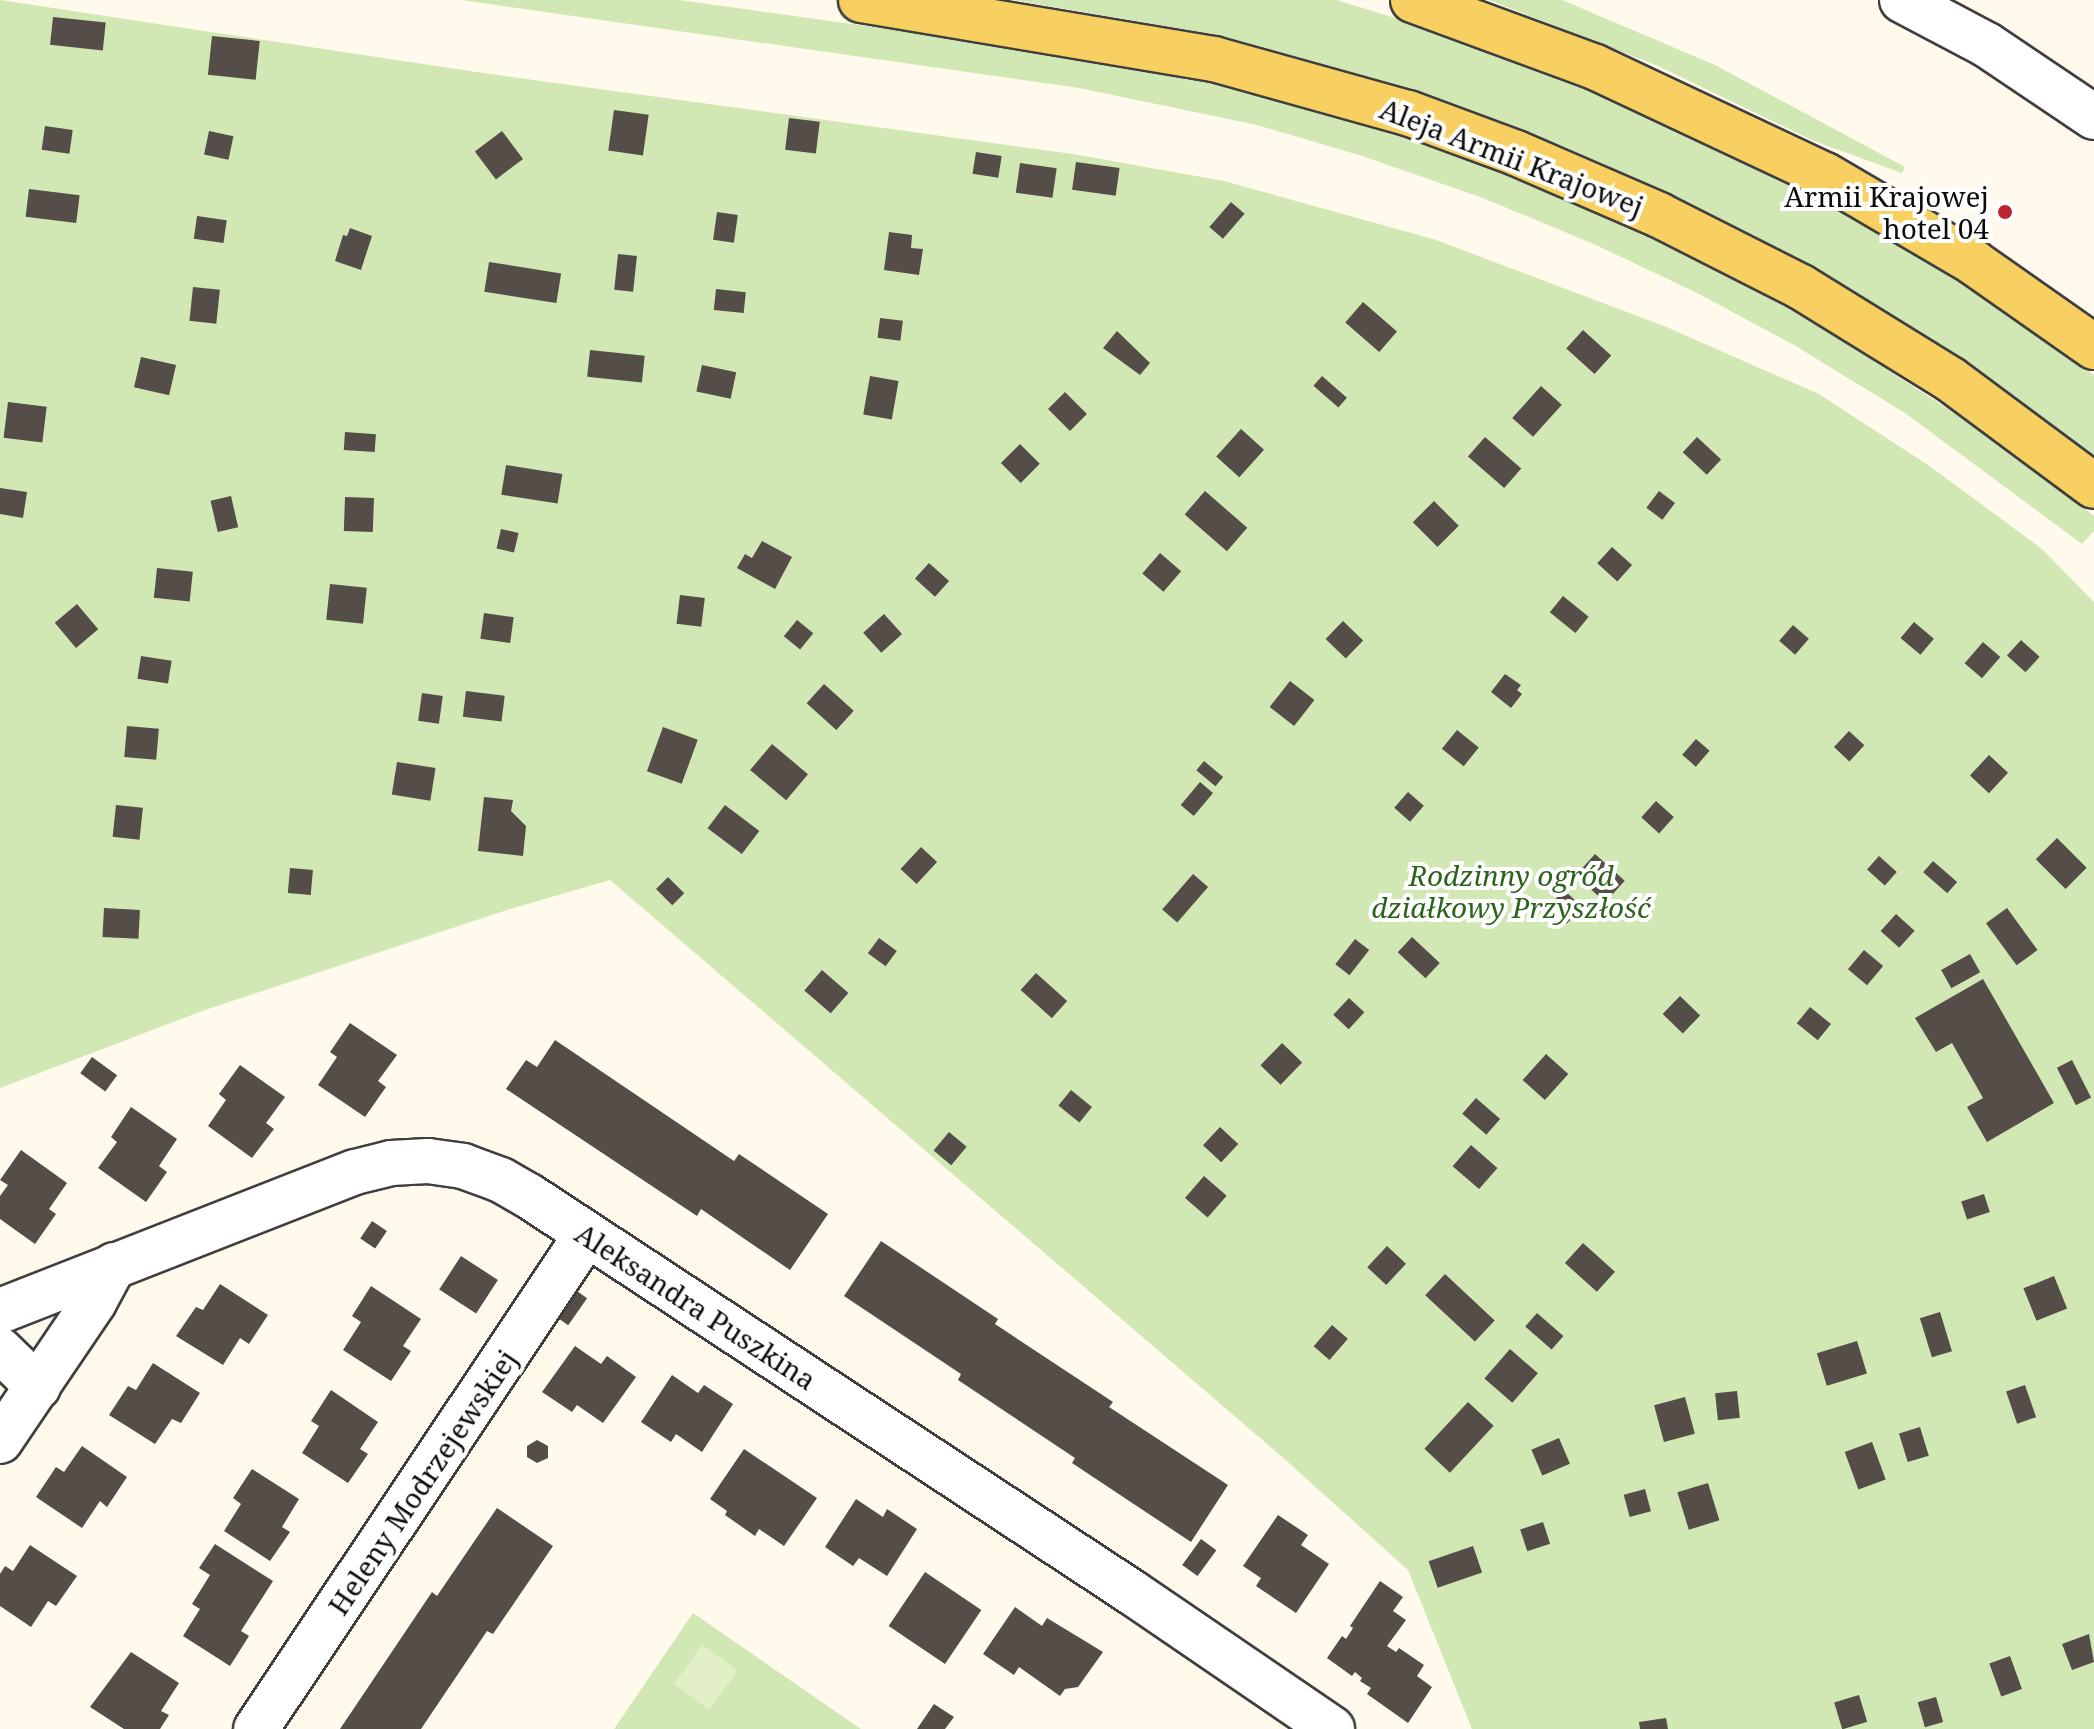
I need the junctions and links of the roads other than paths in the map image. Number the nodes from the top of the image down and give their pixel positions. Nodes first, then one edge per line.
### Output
1 (861, 0) edge
2 (1413, 0) edge
3 (1902, 0) edge
4 (2094, 117) edge
5 (2094, 347) edge
6 (2094, 486) edge
7 (587, 1234) junction
8 (114, 1265) junction
9 (0, 1311) edge
10 (0, 1350) edge
11 (38, 1387) junction
12 (0, 1441) edge
13 (256, 1729) edge
14 (1332, 1729) edge

1 - 6 main road, Aleja Armii Krajowej
2 - 5 main road
3 - 4 street
7 - 8 street, Aleksandra Puszkina
7 - 13 street, Heleny Modrzejewskiej
7 - 14 street, Aleksandra Puszkina
8 - 9 street, Aleksandra Puszkina
8 - 11 street
10 - 11 street
11 - 12 street

